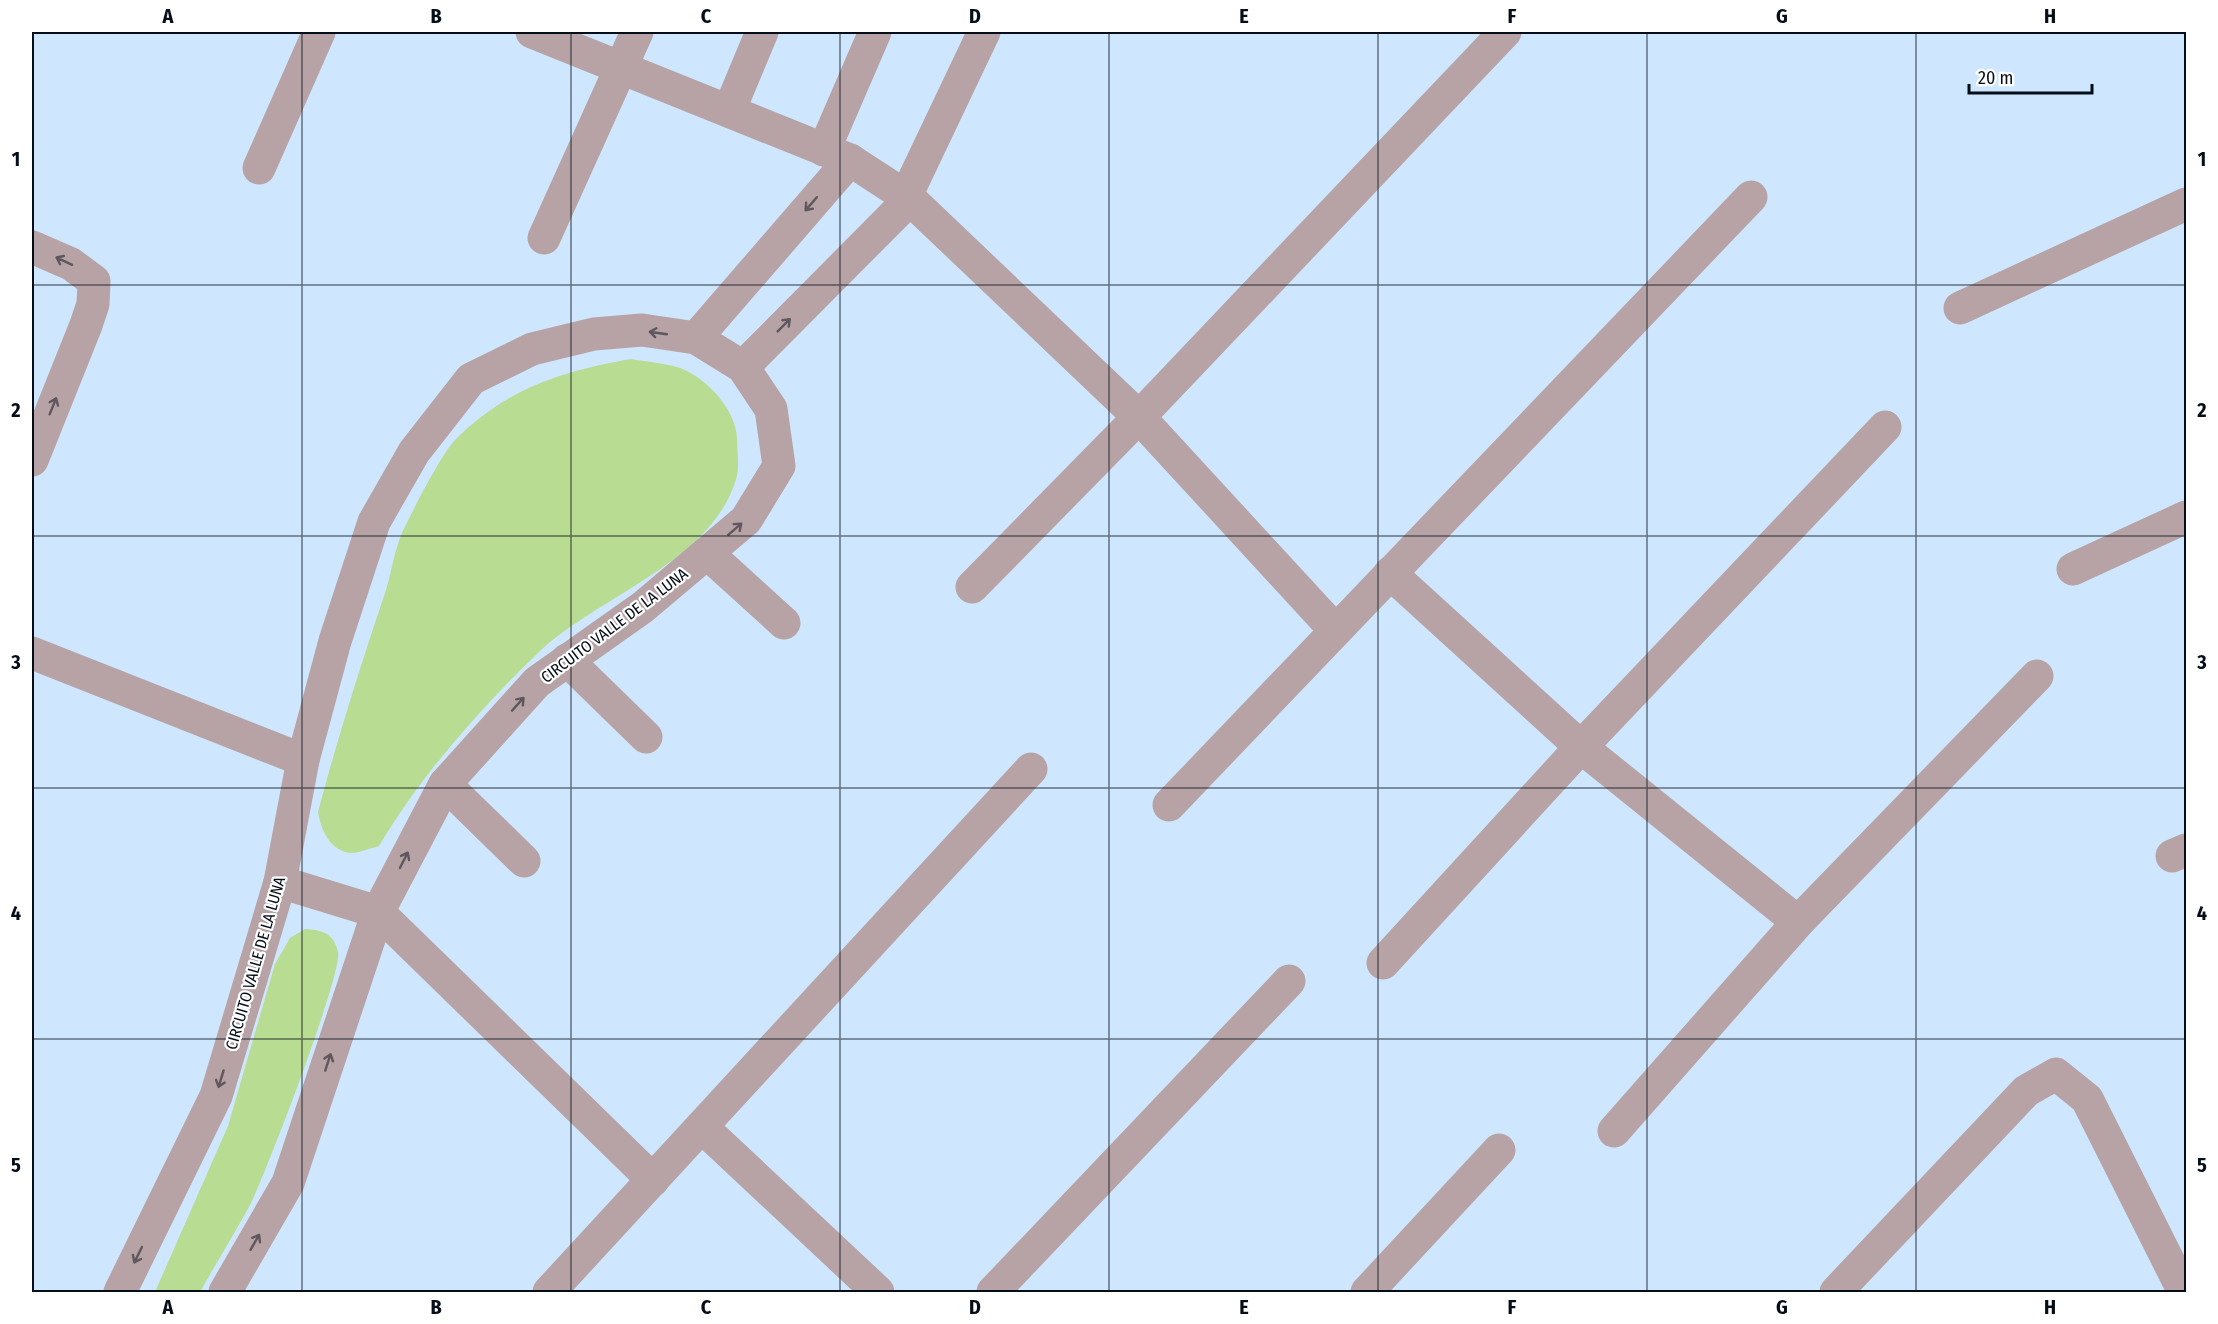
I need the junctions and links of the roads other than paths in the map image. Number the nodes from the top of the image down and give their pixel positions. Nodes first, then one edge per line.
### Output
1 (319, 32) edge
2 (532, 32) edge
3 (637, 32) edge
4 (762, 32) edge
5 (875, 32) edge
6 (984, 32) edge
7 (1505, 32) edge
8 (622, 68) junction
9 (729, 111) junction
10 (837, 155) junction
11 (259, 168) dead end
12 (1751, 196) dead end
13 (908, 198) junction
14 (2187, 204) edge
15 (544, 238) dead end
16 (32, 247) edge
17 (1960, 308) dead end
18 (696, 338) junction
19 (743, 367) junction
20 (1139, 417) junction
21 (1885, 428) dead end
22 (32, 460) edge
23 (2187, 517) edge
24 (707, 553) junction
25 (2073, 569) dead end
26 (1390, 573) junction
27 (972, 587) dead end
28 (784, 623) dead end
29 (1335, 630) junction
30 (32, 652) edge
31 (567, 660) junction
32 (2037, 676) dead end
33 (646, 737) dead end
34 (1581, 747) junction
35 (303, 760) junction
36 (1030, 769) dead end
37 (445, 784) junction
38 (1169, 805) dead end
39 (524, 861) dead end
40 (280, 882) junction
41 (378, 912) junction
42 (1798, 922) junction
43 (1383, 963) dead end
44 (1289, 981) dead end
45 (702, 1127) junction
46 (1614, 1131) dead end
47 (1499, 1150) dead end
48 (653, 1180) junction
49 (1841, 1291) edge
50 (120, 1293) edge
51 (225, 1293) edge
52 (549, 1293) edge
53 (878, 1293) edge
54 (993, 1293) edge
55 (1368, 1293) edge
56 (2184, 1293) edge

1 - 11 street
2 - 8 street
3 - 8 street
4 - 9 street
5 - 10 street
6 - 13 street
7 - 20 street
8 - 9 street
8 - 15 street
9 - 10 street
10 - 13 street
10 -> 18 street
12 - 26 street
19 -> 13 street
13 - 20 street
14 - 17 street
22 -> 16 street
18 - 19 street, CIRCUITO VALLE DE LA LUNA
18 -> 35 street, CIRCUITO VALLE DE LA LUNA
24 -> 19 street, CIRCUITO VALLE DE LA LUNA
20 - 27 street
20 - 29 street
21 - 34 street
23 - 25 street
24 - 28 street
24 - 31 street, CIRCUITO VALLE DE LA LUNA
26 - 29 street
26 - 34 street
29 - 38 street
30 - 35 street
31 - 33 street
37 -> 31 street, CIRCUITO VALLE DE LA LUNA
32 - 42 street
34 - 42 street
34 - 43 street
35 - 40 street, CIRCUITO VALLE DE LA LUNA
36 - 45 street
37 - 39 street
41 -> 37 street, CIRCUITO VALLE DE LA LUNA
40 - 41 street
40 -> 50 street, CIRCUITO VALLE DE LA LUNA
41 - 48 street
51 -> 41 street, CIRCUITO VALLE DE LA LUNA
42 - 46 street
44 - 54 street
45 - 48 street
45 - 53 street
47 - 55 street
48 - 52 street
49 - 56 street

